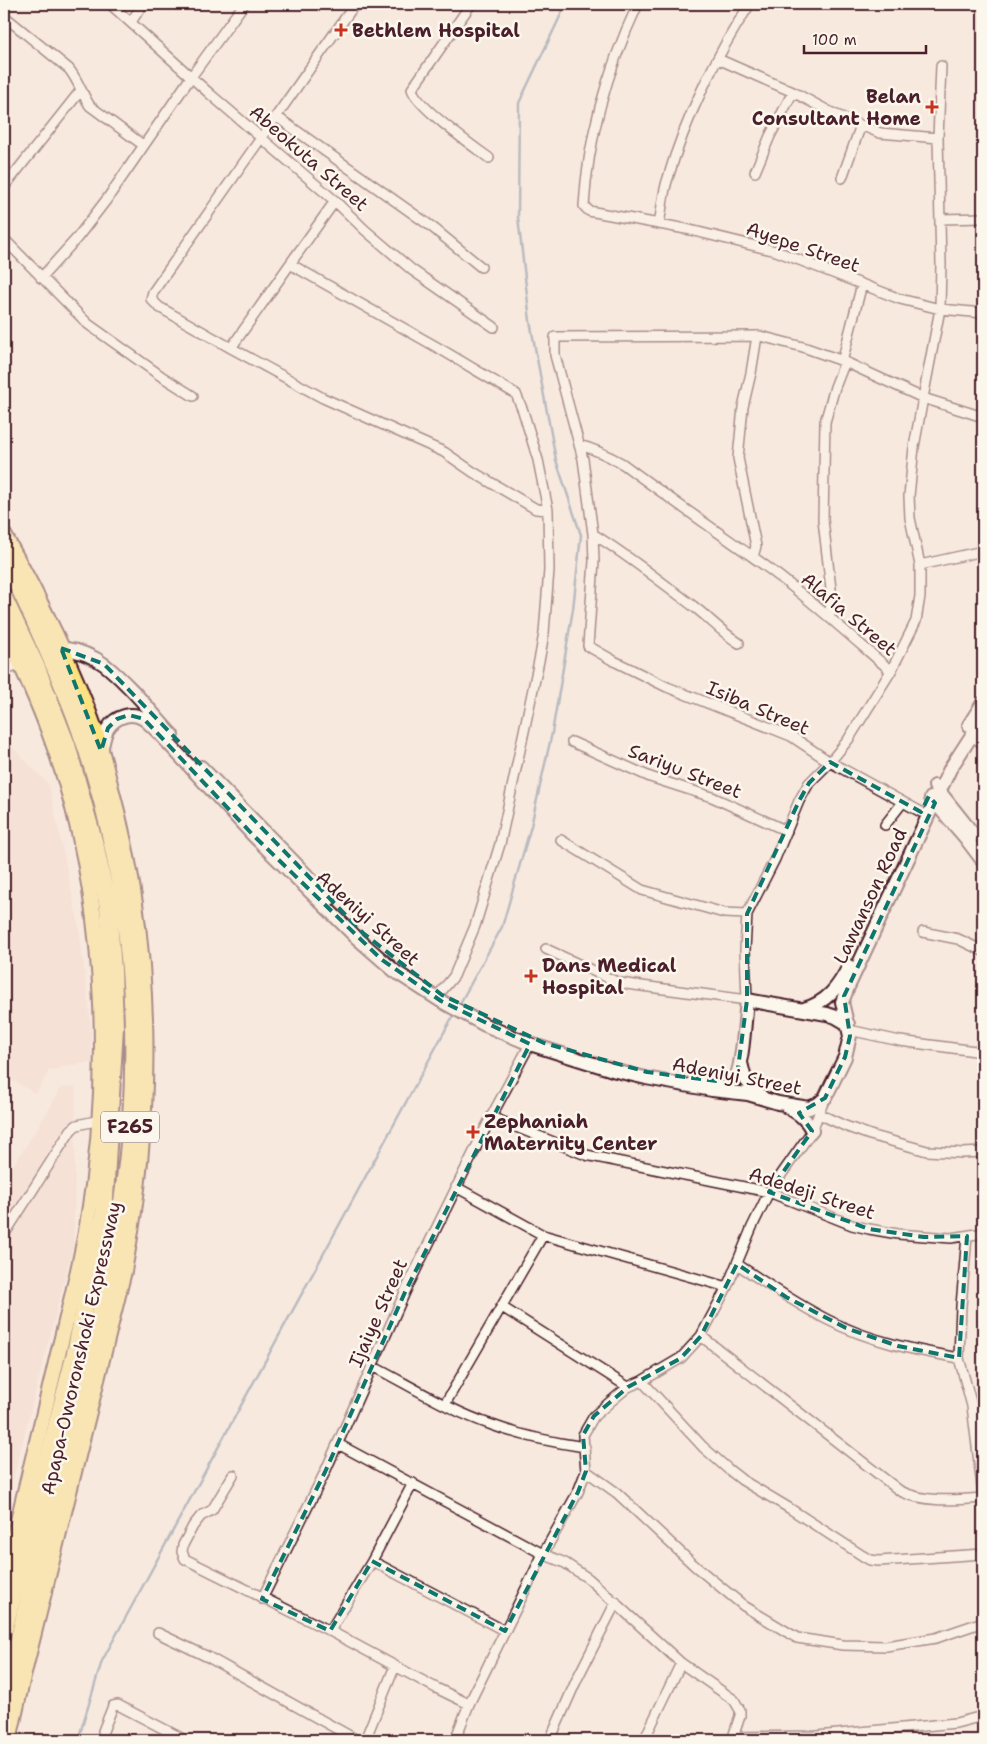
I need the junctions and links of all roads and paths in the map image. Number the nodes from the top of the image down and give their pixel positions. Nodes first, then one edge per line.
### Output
1 (110, 4) edge
2 (143, 4) edge
3 (244, 4) edge
4 (355, 4) edge
5 (471, 4) edge
6 (638, 4) edge
7 (750, 4) edge
8 (4, 16) edge
9 (131, 22) junction
10 (718, 59) junction
11 (940, 66) dead end
12 (191, 76) junction
13 (81, 90) junction
14 (793, 92) junction
15 (277, 117) junction
16 (861, 125) junction
17 (262, 137) junction
18 (938, 138) junction
19 (143, 145) junction
20 (489, 158) dead end
21 (755, 172) dead end
22 (842, 178) dead end
23 (4, 187) edge
24 (335, 201) junction
25 (983, 218) edge
26 (940, 219) junction
27 (659, 224) junction
28 (4, 239) edge
29 (290, 264) junction
30 (481, 267) dead end
31 (41, 278) junction
32 (862, 284) junction
33 (940, 309) junction
34 (983, 312) edge
35 (494, 327) dead end
36 (757, 336) junction
37 (231, 348) junction
38 (843, 361) junction
39 (193, 396) dead end
40 (923, 398) junction
41 (983, 417) edge
42 (579, 445) junction
43 (548, 510) junction
44 (593, 534) junction
45 (4, 535) edge
46 (983, 551) edge
47 (753, 557) junction
48 (4, 560) edge
49 (920, 565) junction
50 (4, 598) edge
51 (830, 618) junction
52 (4, 628) edge
53 (739, 643) dead end
54 (61, 648) junction
55 (21, 665) junction
56 (4, 670) edge
57 (891, 671) junction
58 (983, 704) edge
59 (983, 718) edge
60 (971, 735) junction
61 (572, 742) dead end
62 (983, 744) edge
63 (102, 751) junction
64 (830, 762) junction
65 (935, 794) junction
66 (903, 802) junction
67 (922, 812) junction
68 (885, 825) dead end
69 (786, 831) junction
70 (562, 840) dead end
71 (983, 847) edge
72 (983, 861) edge
73 (747, 914) junction
74 (923, 932) dead end
75 (546, 948) dead end
76 (983, 951) edge
77 (441, 997) junction
78 (747, 1000) junction
79 (801, 1010) junction
80 (486, 1022) junction
81 (848, 1028) junction
82 (530, 1044) junction
83 (983, 1052) edge
84 (741, 1061) junction
85 (764, 1098) junction
86 (825, 1098) junction
87 (778, 1103) junction
88 (819, 1114) junction
89 (491, 1117) junction
90 (100, 1120) junction
91 (812, 1131) junction
92 (983, 1152) edge
93 (456, 1187) junction
94 (769, 1192) junction
95 (983, 1233) edge
96 (4, 1234) edge
97 (543, 1235) junction
98 (967, 1236) junction
99 (737, 1264) junction
100 (727, 1287) junction
101 (502, 1307) junction
102 (701, 1336) junction
103 (959, 1358) junction
104 (372, 1366) junction
105 (642, 1381) junction
106 (628, 1387) junction
107 (445, 1404) junction
108 (338, 1444) junction
109 (585, 1447) junction
110 (586, 1471) junction
111 (233, 1475) dead end
112 (413, 1484) junction
113 (983, 1496) edge
114 (543, 1554) junction
115 (983, 1554) edge
116 (372, 1561) junction
117 (4, 1579) edge
118 (262, 1599) junction
119 (616, 1602) junction
120 (983, 1622) edge
121 (4, 1630) edge
122 (330, 1631) junction
123 (505, 1631) junction
124 (158, 1633) dead end
125 (681, 1663) junction
126 (395, 1666) junction
127 (4, 1702) edge
128 (469, 1704) junction
129 (983, 1716) edge
130 (103, 1731) dead end
131 (732, 1739) edge
132 (9, 1740) edge
133 (185, 1740) edge
134 (357, 1740) edge
135 (366, 1740) edge
136 (455, 1740) edge
137 (550, 1740) edge
138 (644, 1740) edge

1 - 9 street, Abeokuta Street
2 - 9 street
3 - 12 street
4 - 15 street
5 - 20 street
6 - 27 street, Ayepe Street
7 - 10 street
8 - 13 street
9 - 12 street, Abeokuta Street
10 - 14 street
10 - 27 street
11 - 18 street, Alafia Street
12 - 17 street, Abeokuta Street
12 - 19 street
13 - 19 street
13 - 23 street
14 - 16 street
14 - 21 street
15 - 17 street
15 - 30 street
16 - 18 street
16 - 22 street
17 - 24 street, Abeokuta Street
17 - 37 street
18 - 26 street, Alafia Street
19 - 31 street
24 - 29 street
24 - 35 street, Abeokuta Street
25 - 26 street
26 - 33 street, Alafia Street
27 - 32 street, Ayepe Street
28 - 31 street
29 - 37 street
29 - 43 street
31 - 39 street
32 - 33 street, Ayepe Street
32 - 38 street
33 - 34 street, Ayepe Street
33 - 40 street, Alafia Street
36 - 38 street
36 - 42 street
36 - 47 street
37 - 43 street
38 - 40 street
38 - 51 street
40 - 41 street
40 - 49 street, Alafia Street
42 - 44 street
42 - 47 street, Alafia Street
43 - 77 street
44 - 53 street
44 - 64 street, Isiba Street
45 - 54 main road, Apapa-Oworonshoki Expressway
46 - 49 street
47 - 51 street, Alafia Street
48 - 127 highway, Apapa-Oworonshoki Expressway / F265
49 - 57 street, Alafia Street
50 - 121 highway, Apapa-Oworonshoki Expressway / F265
51 - 57 street, Alafia Street
52 - 55 main road, Apapa-Oworonshoki Expressway
54 - 63 main road, Apapa-Oworonshoki Expressway
54 - 77 street, Adeniyi Street
55 - 56 street
55 - 90 main road, Apapa-Oworonshoki Expressway
57 - 64 street
58 - 65 street, Lawanson Road
59 - 60 street, Lawanson Road
60 - 62 street
60 - 65 street, Lawanson Road
61 - 69 street, Sariyu Street
63 - 77 street, Adeniyi Street
63 - 132 main road, Apapa-Oworonshoki Expressway
64 - 66 street, Isiba Street
64 - 69 street
65 - 67 street
65 - 71 street
65 - 72 street
65 - 81 street, Lawanson Road
66 - 67 street, Isiba Street
66 - 68 street
67 - 79 street
69 - 73 street
70 - 73 street
73 - 78 street
74 - 76 street
75 - 78 street
77 - 80 street, Adeniyi Street
78 - 79 street
78 - 84 street
79 - 81 street
80 - 82 street, Adeniyi Street
80 - 84 street, Adeniyi Street
81 - 83 street
81 - 86 street, Lawanson Road
82 - 85 street, Adeniyi Street
82 - 89 street, Ijaiye Street
84 - 85 street
85 - 87 street, Adeniyi Street
86 - 87 street, Adeniyi Street
86 - 88 street
87 - 91 street
88 - 91 street
88 - 92 street, Adeniyi Street
89 - 93 street, Ijaiye Street
89 - 94 street, Adedeji Street
90 - 96 street
90 - 117 main road, Apapa-Oworonshoki Expressway
91 - 94 street
93 - 97 street
93 - 104 street, Ijaiye Street
94 - 98 street, Adedeji Street
94 - 99 street
95 - 98 street, Adedeji Street
97 - 100 street
97 - 101 street
98 - 103 street
99 - 100 street
99 - 103 street
100 - 102 street
101 - 106 street
101 - 107 street
102 - 105 street
102 - 113 street
103 - 113 street
104 - 107 street
104 - 108 street, Ijaiye Street
105 - 106 street
105 - 115 street
106 - 109 street
107 - 109 street
108 - 112 street
108 - 118 street, Ijaiye Street
109 - 110 street
110 - 114 street
110 - 120 street
111 - 118 street
112 - 114 street
112 - 116 street
114 - 119 street
114 - 123 street
116 - 122 street
116 - 123 street
118 - 122 street
119 - 125 street
119 - 137 street
122 - 126 street
123 - 128 street
124 - 134 street
125 - 131 street
125 - 138 street
126 - 128 street
126 - 135 street
128 - 136 street
129 - 131 street
130 - 133 street

